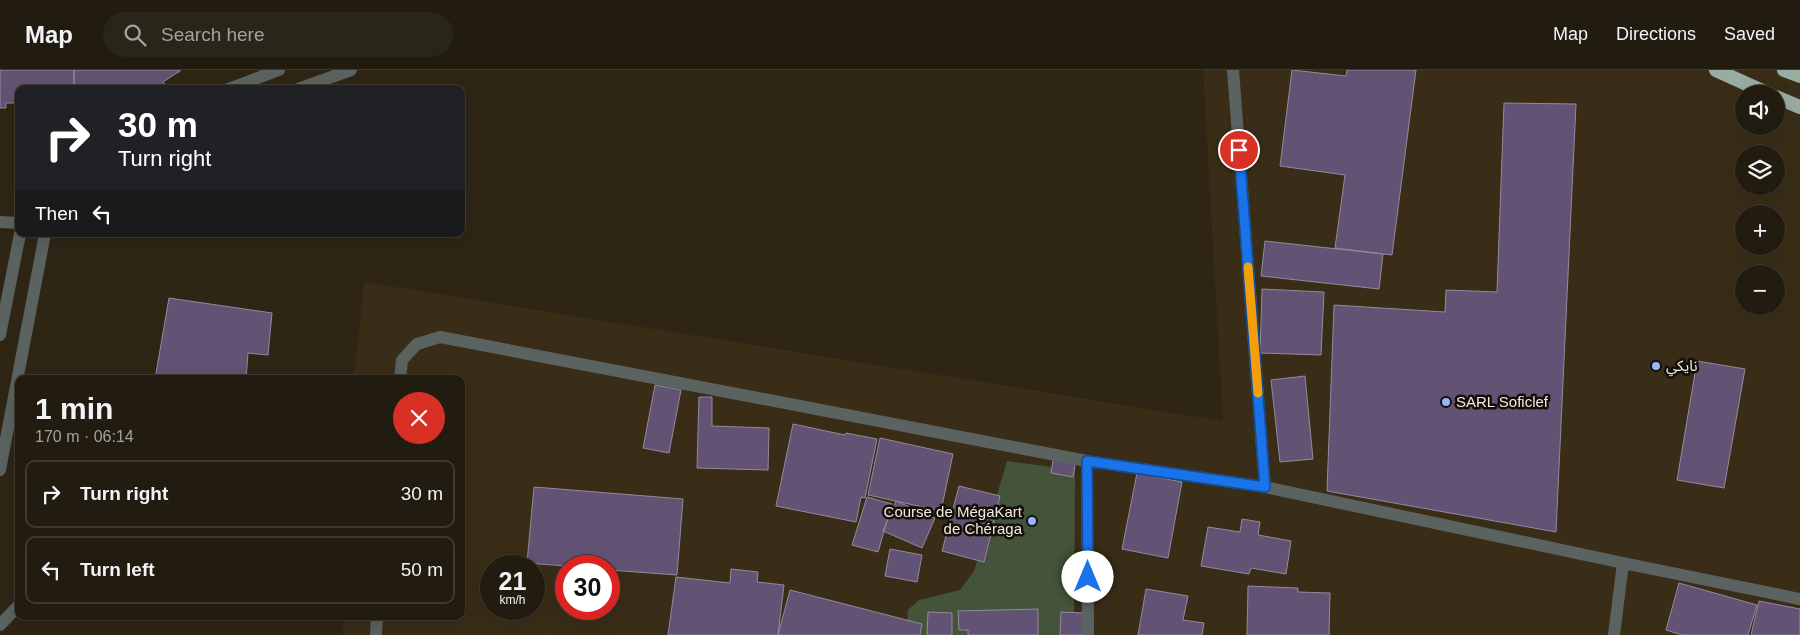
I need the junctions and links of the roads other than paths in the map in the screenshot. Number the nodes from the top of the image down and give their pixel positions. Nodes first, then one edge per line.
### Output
1 (279, 70) edge
2 (351, 70) edge
3 (1233, 70) edge
4 (1716, 70) edge
5 (1784, 70) edge
6 (1800, 76) edge
7 (239, 85) edge
8 (309, 85) edge
9 (1749, 85) edge
10 (1785, 101) edge
11 (1800, 107) edge
12 (0, 222) edge
13 (15, 223) edge
14 (19, 237) edge
15 (44, 237) edge
16 (0, 335) edge
17 (18, 375) edge
18 (400, 375) edge
19 (15, 391) edge
20 (1087, 461) junction
21 (0, 470) edge
22 (1265, 487) junction
23 (1623, 564) junction
24 (1800, 599) edge
25 (15, 609) edge
26 (376, 620) edge
27 (0, 625) edge
28 (376, 635) edge
29 (1088, 635) edge
30 (1614, 635) edge

1 - 7 street
2 - 8 street
3 - 22 street
4 - 9 highway
5 - 6 highway
10 - 11 highway
12 - 13 street
14 - 16 street
15 - 17 street
18 - 20 street
19 - 21 street
20 - 22 street
20 - 29 street
22 - 23 street
23 - 24 street
23 - 30 street
25 - 27 street
26 - 28 street

